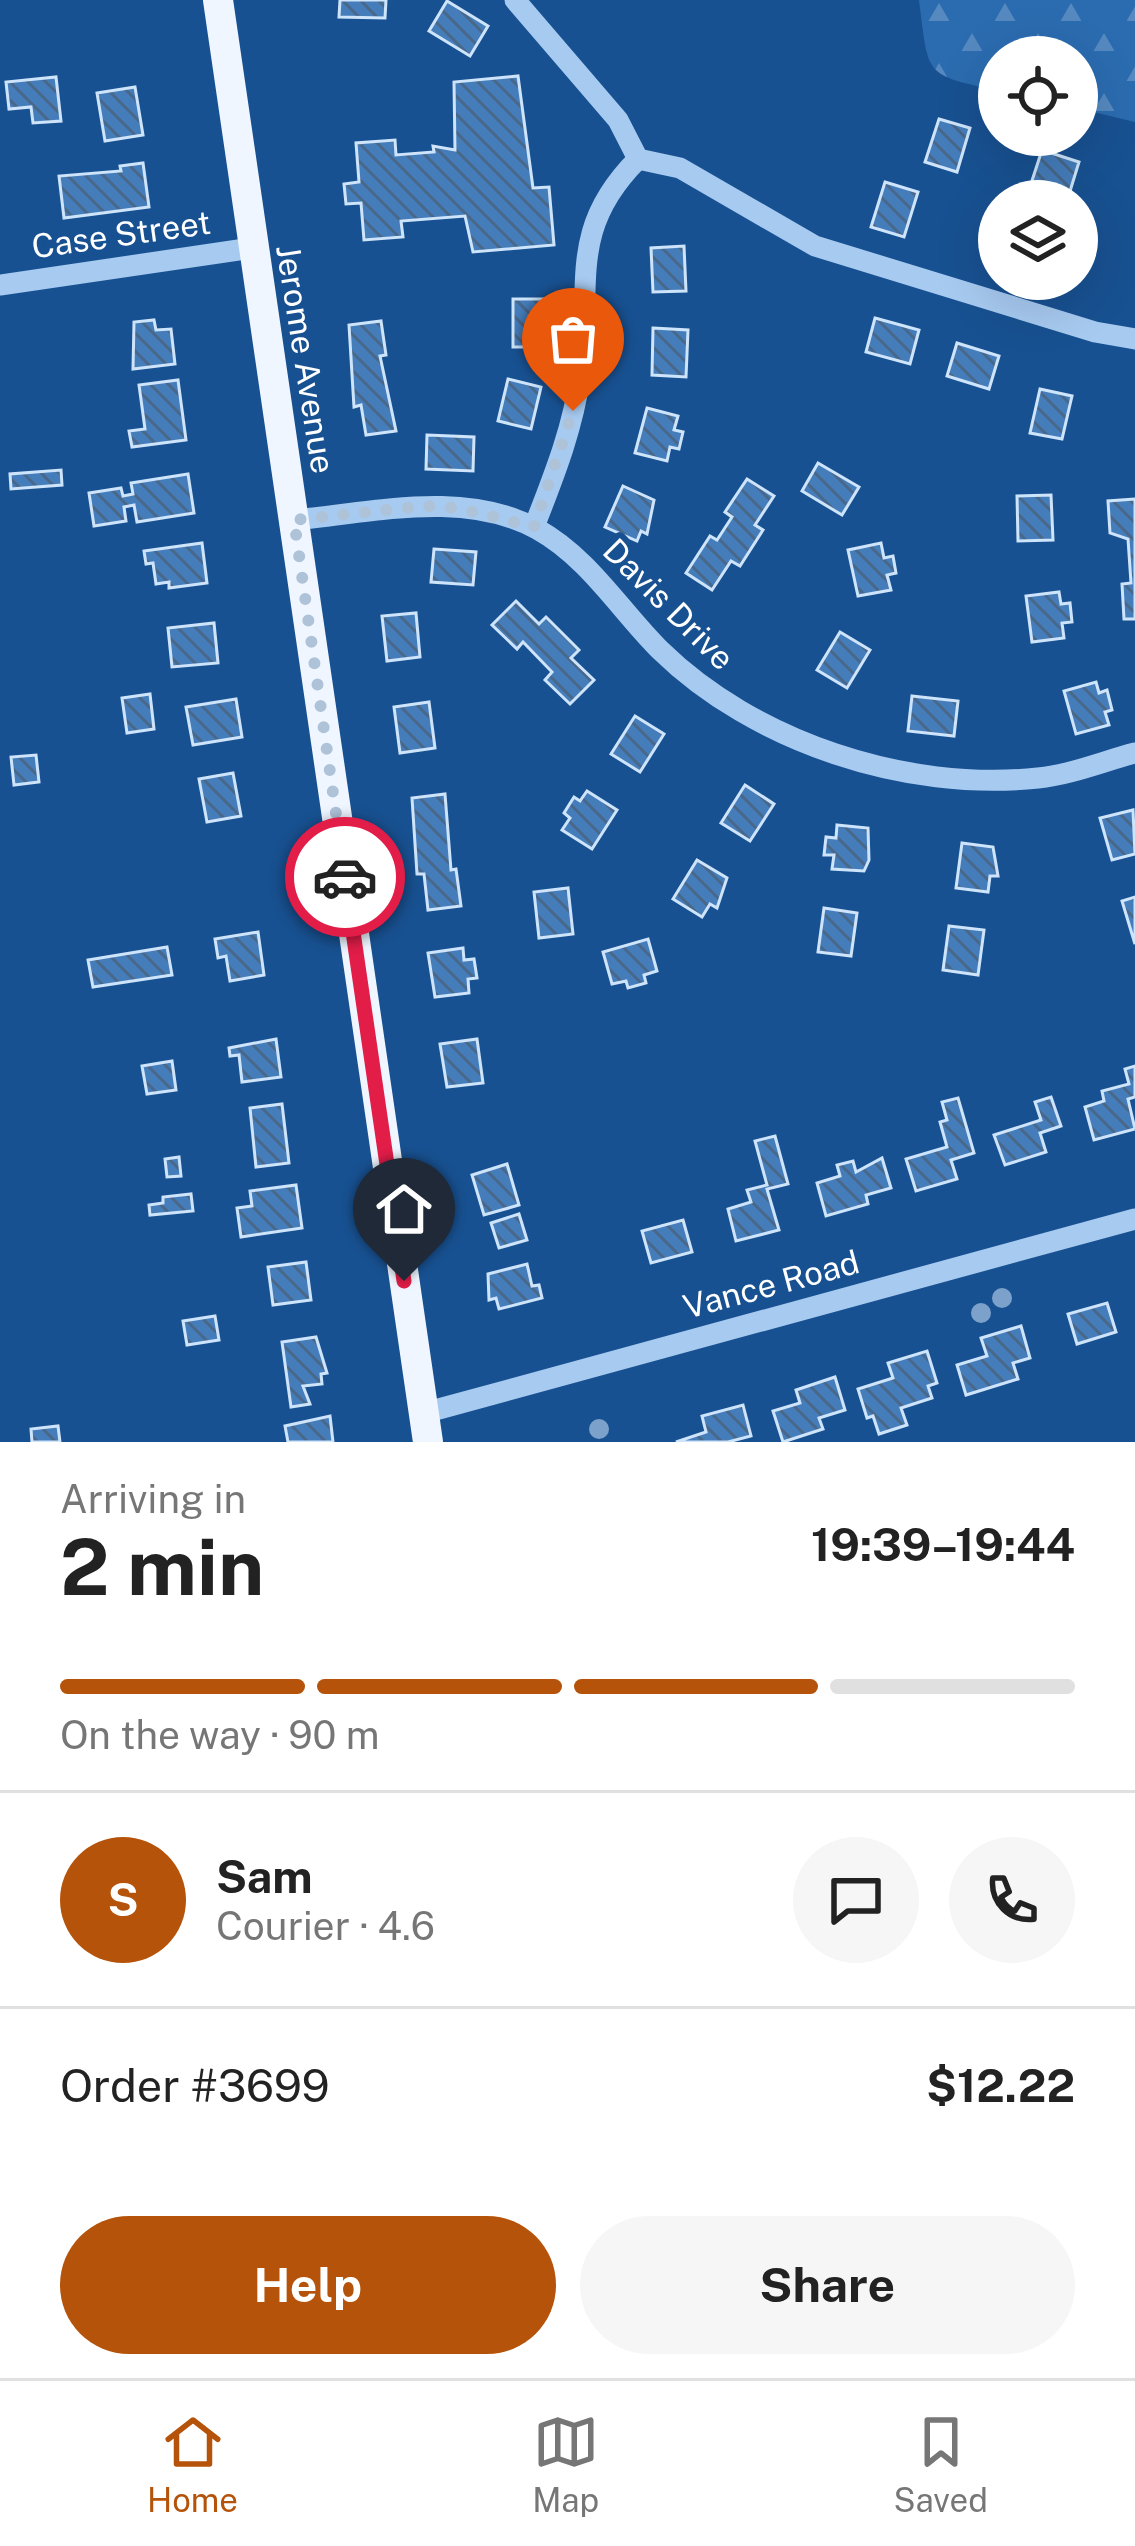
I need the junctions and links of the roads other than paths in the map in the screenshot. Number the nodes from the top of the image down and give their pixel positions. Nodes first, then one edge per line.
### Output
1 (218, 0) edge
2 (515, 0) edge
3 (638, 159) junction
4 (252, 248) junction
5 (0, 285) edge
6 (1135, 339) edge
7 (294, 520) junction
8 (534, 527) junction
9 (1135, 753) edge
10 (1135, 1219) edge
11 (426, 1428) edge

1 - 4 main road, Jerome Avenue
2 - 3 street
3 - 6 street
3 - 8 street
4 - 5 street, Case Street
4 - 7 main road, Jerome Avenue
7 - 8 street, Davis Drive
7 - 11 main road, Jerome Avenue
8 - 9 street, Davis Drive
10 - 11 street, Vance Road

